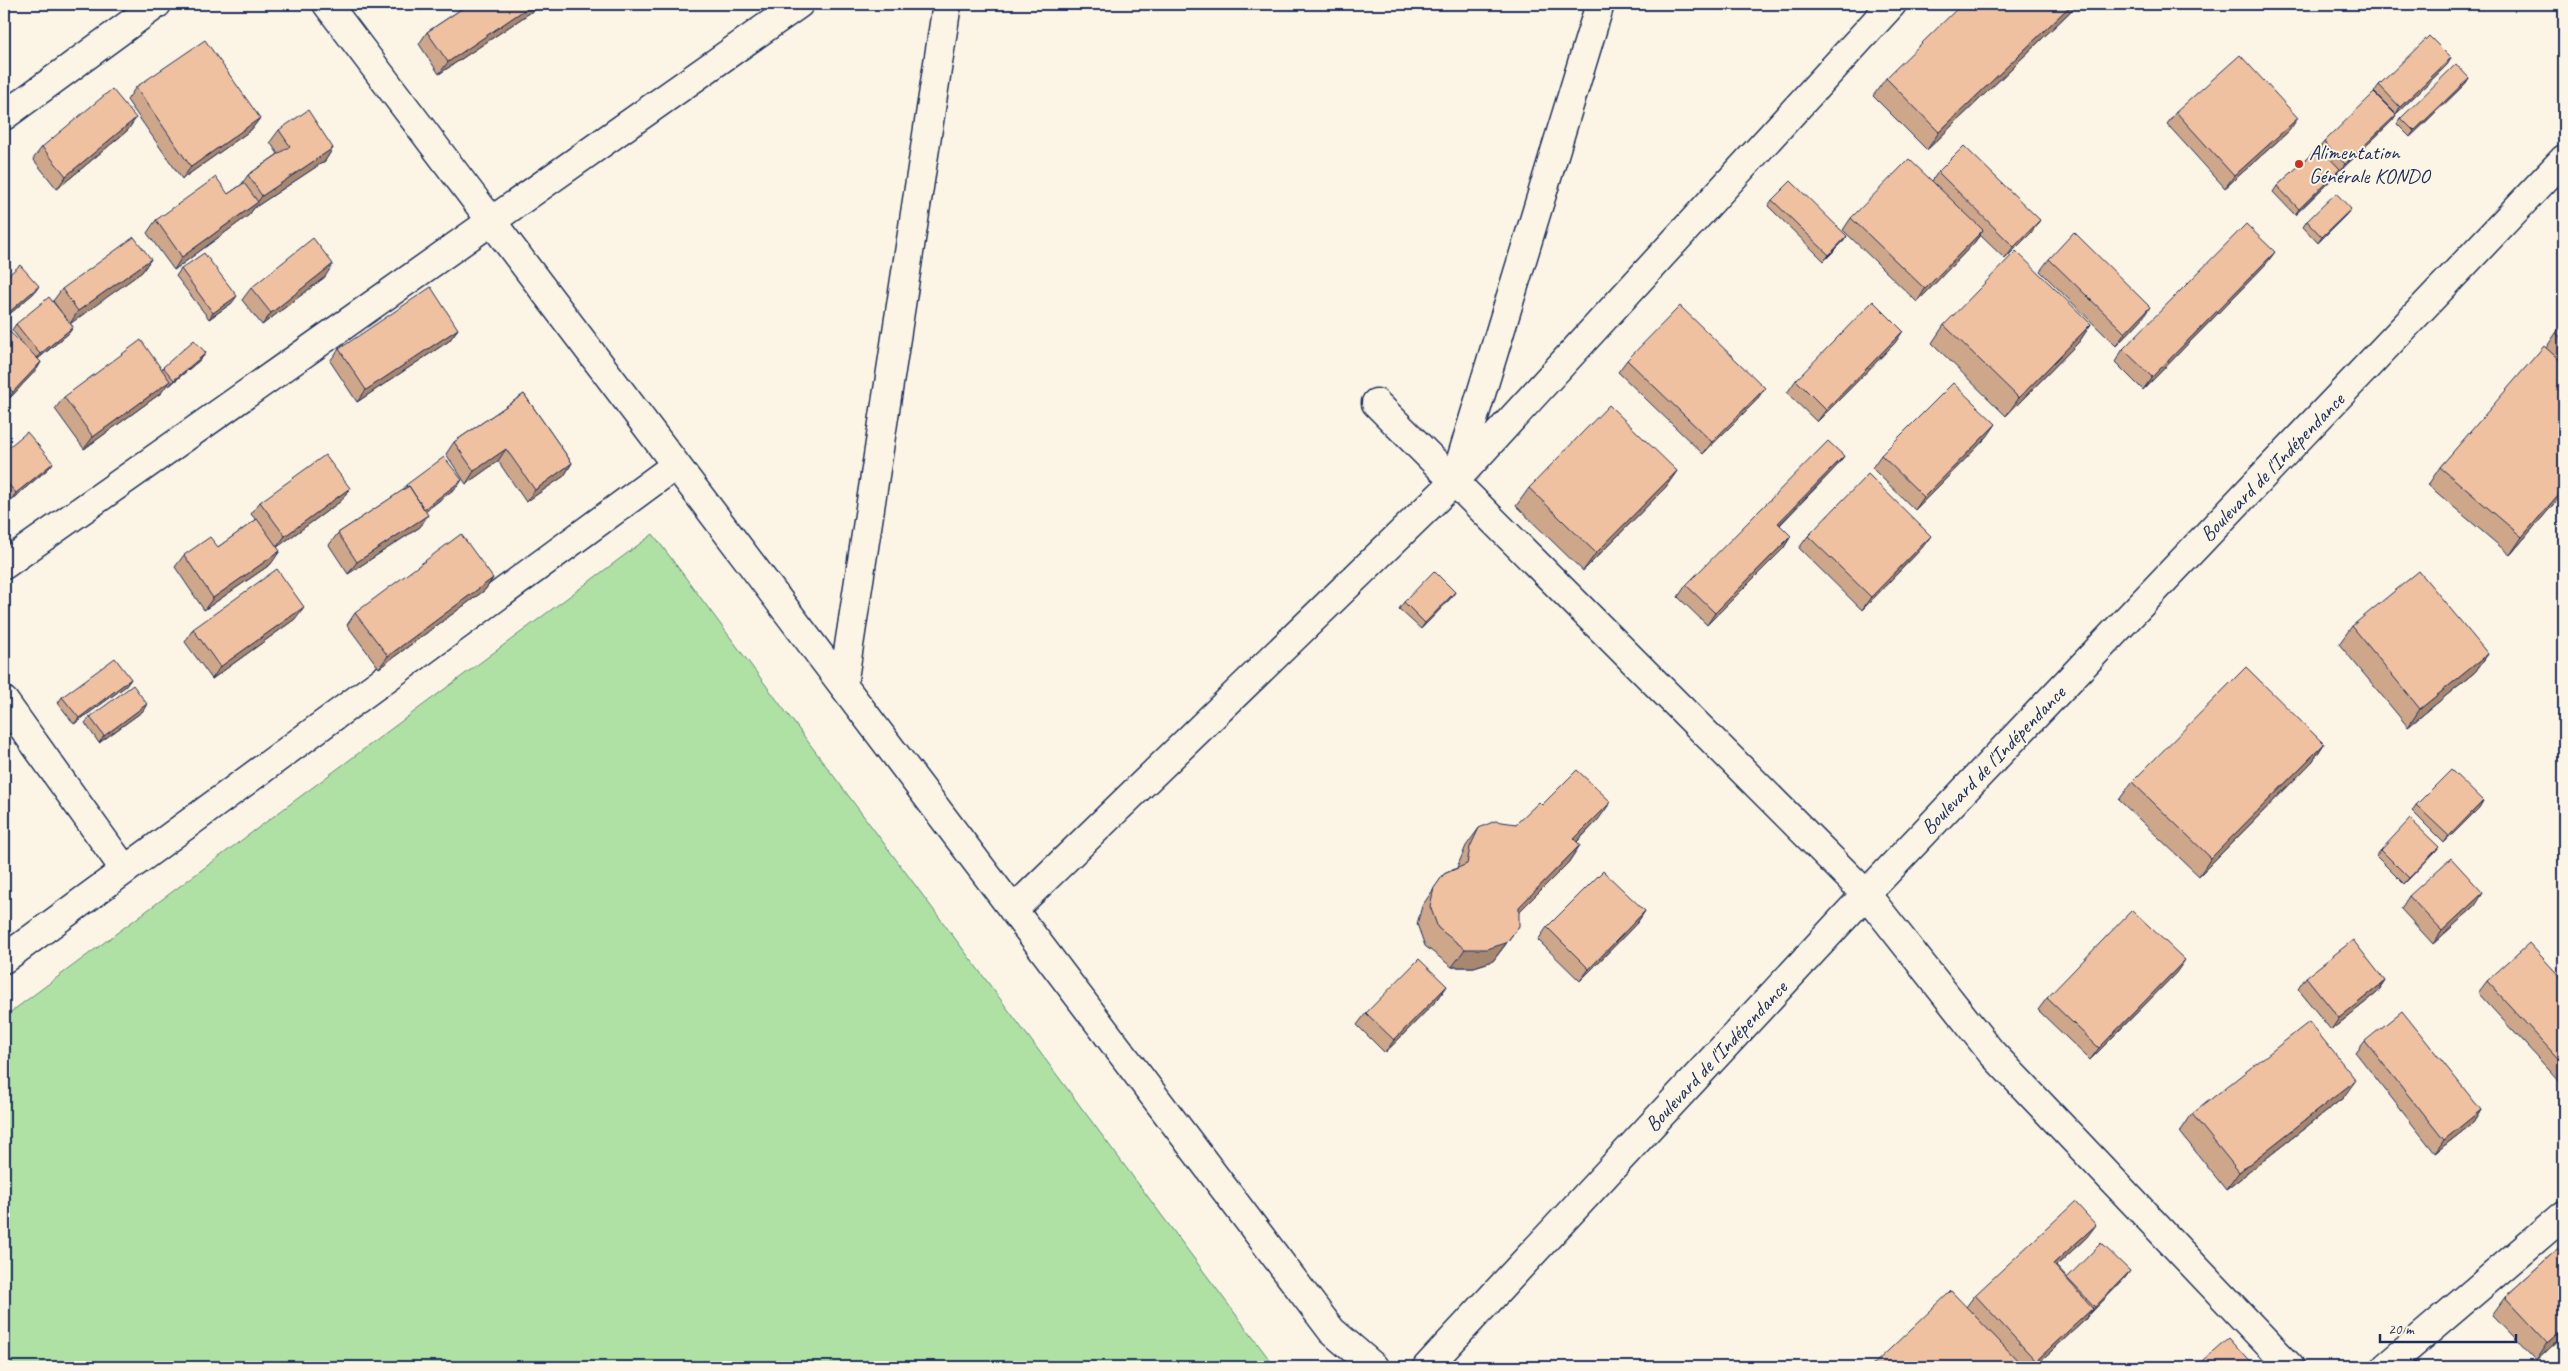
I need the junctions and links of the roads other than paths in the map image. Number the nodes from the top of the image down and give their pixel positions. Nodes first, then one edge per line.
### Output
1 (157, 4) edge
2 (327, 4) edge
3 (799, 4) edge
4 (947, 4) edge
5 (1600, 4) edge
6 (1892, 4) edge
7 (4, 116) edge
8 (2564, 159) edge
9 (492, 222) junction
10 (1376, 404) dead end
11 (676, 465) junction
12 (1454, 482) junction
13 (4, 565) edge
14 (843, 685) junction
15 (4, 701) edge
16 (125, 870) junction
17 (1866, 894) junction
18 (1013, 910) junction
19 (4, 959) edge
20 (2564, 1214) edge
21 (1374, 1367) edge
22 (1427, 1367) edge
23 (2290, 1367) edge
24 (2386, 1367) edge

1 - 7 main road
2 - 9 main road
3 - 9 main road
4 - 14 main road
5 - 12 main road
6 - 12 main road
8 - 17 main road, Boulevard de l'Indépendance
9 - 11 main road
9 - 13 main road
10 - 12 main road
11 - 14 main road
11 - 16 main road
12 - 17 main road
12 - 18 main road
14 - 18 main road
15 - 16 main road
16 - 19 main road
17 - 22 main road, Boulevard de l'Indépendance
17 - 23 main road
18 - 21 main road
20 - 24 main road

